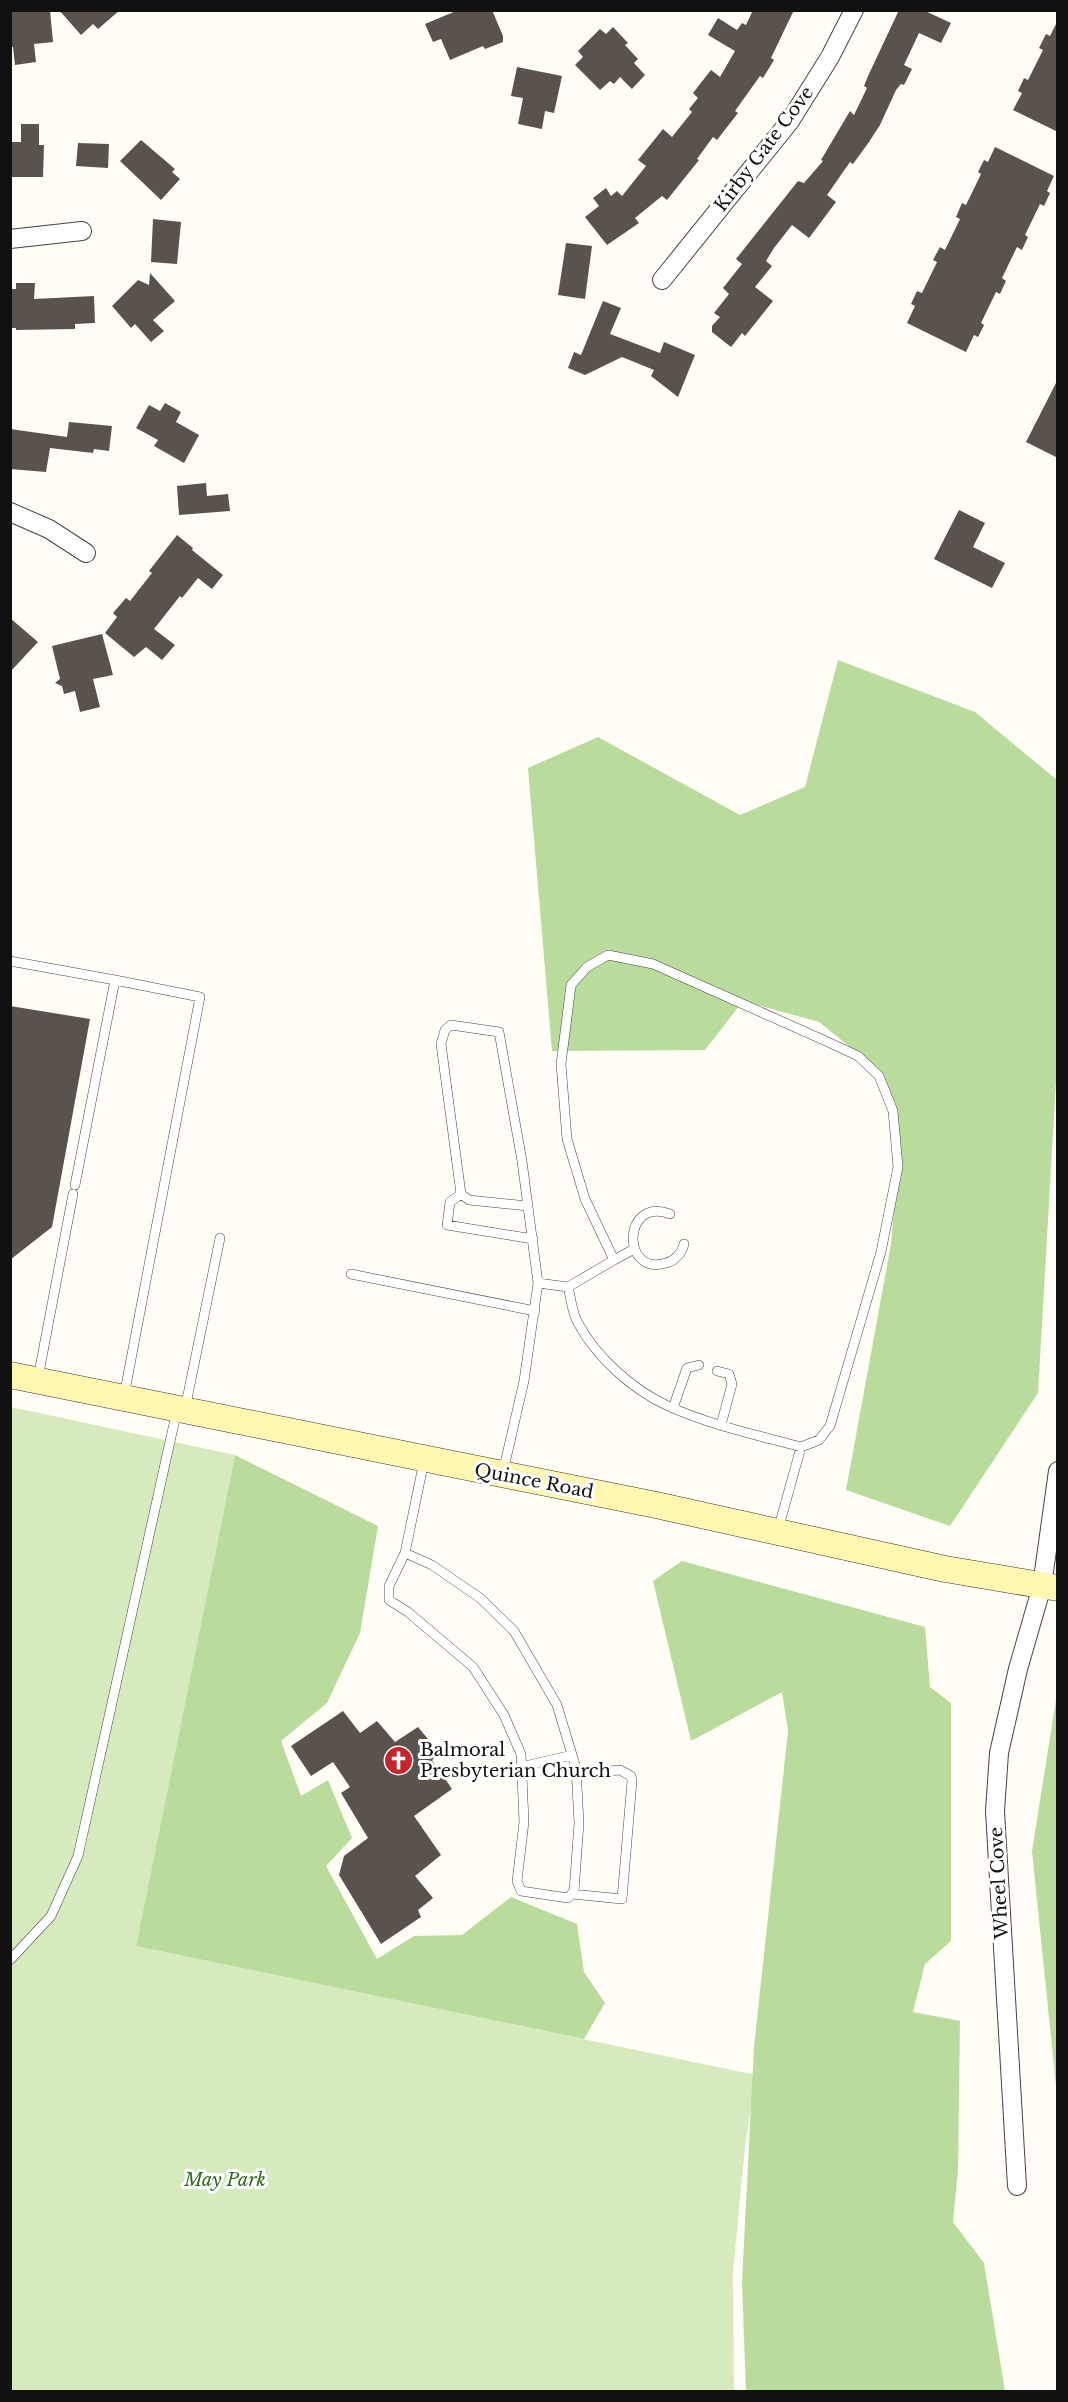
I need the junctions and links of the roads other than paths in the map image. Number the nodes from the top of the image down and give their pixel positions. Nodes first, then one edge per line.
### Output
1 (854, 10) edge
2 (82, 231) dead end
3 (10, 239) edge
4 (662, 280) dead end
5 (10, 512) edge
6 (86, 553) dead end
7 (10, 961) edge
8 (115, 980) junction
9 (461, 1194) junction
10 (528, 1206) junction
11 (670, 1214) dead end
12 (220, 1238) dead end
13 (532, 1239) junction
14 (684, 1244) dead end
15 (634, 1249) junction
16 (614, 1260) junction
17 (351, 1274) dead end
18 (538, 1283) junction
19 (568, 1287) junction
20 (535, 1311) junction
21 (699, 1365) dead end
22 (717, 1371) dead end
23 (10, 1375) edge
24 (38, 1381) junction
25 (123, 1398) junction
26 (673, 1408) junction
27 (181, 1410) junction
28 (721, 1425) junction
29 (801, 1448) junction
30 (424, 1459) junction
31 (1058, 1471) edge
32 (503, 1474) junction
33 (778, 1533) junction
34 (405, 1553) junction
35 (1050, 1587) edge
36 (572, 1755) junction
37 (521, 1767) junction
38 (577, 1774) junction
39 (572, 1894) junction
40 (10, 1960) edge
41 (1017, 2186) dead end

1 - 4 street, Kirby Gate Cove
2 - 3 street
5 - 6 street
7 - 8 lane
8 - 24 lane
8 - 25 lane
9 - 10 lane
9 - 10 lane
9 - 13 lane
10 - 13 lane
11 - 15 lane
12 - 27 lane
13 - 18 lane
14 - 15 lane
15 - 16 lane
16 - 19 lane
16 - 29 lane
17 - 20 lane
18 - 19 lane
18 - 20 lane
19 - 26 lane
20 - 32 lane
21 - 26 lane
22 - 28 lane
23 - 24 main road, Quince Road
24 - 25 main road, Quince Road
25 - 27 main road, Quince Road
26 - 28 lane
27 - 30 main road, Quince Road
27 - 40 lane
28 - 29 lane
29 - 33 lane
30 - 32 main road, Quince Road
30 - 34 lane
31 - 35 street, Wheel Cove
32 - 33 main road, Quince Road
33 - 35 main road, Quince Road
34 - 36 lane
34 - 37 lane
35 - 41 street, Wheel Cove
36 - 37 lane
36 - 38 lane
37 - 39 lane
38 - 39 lane
38 - 39 lane

